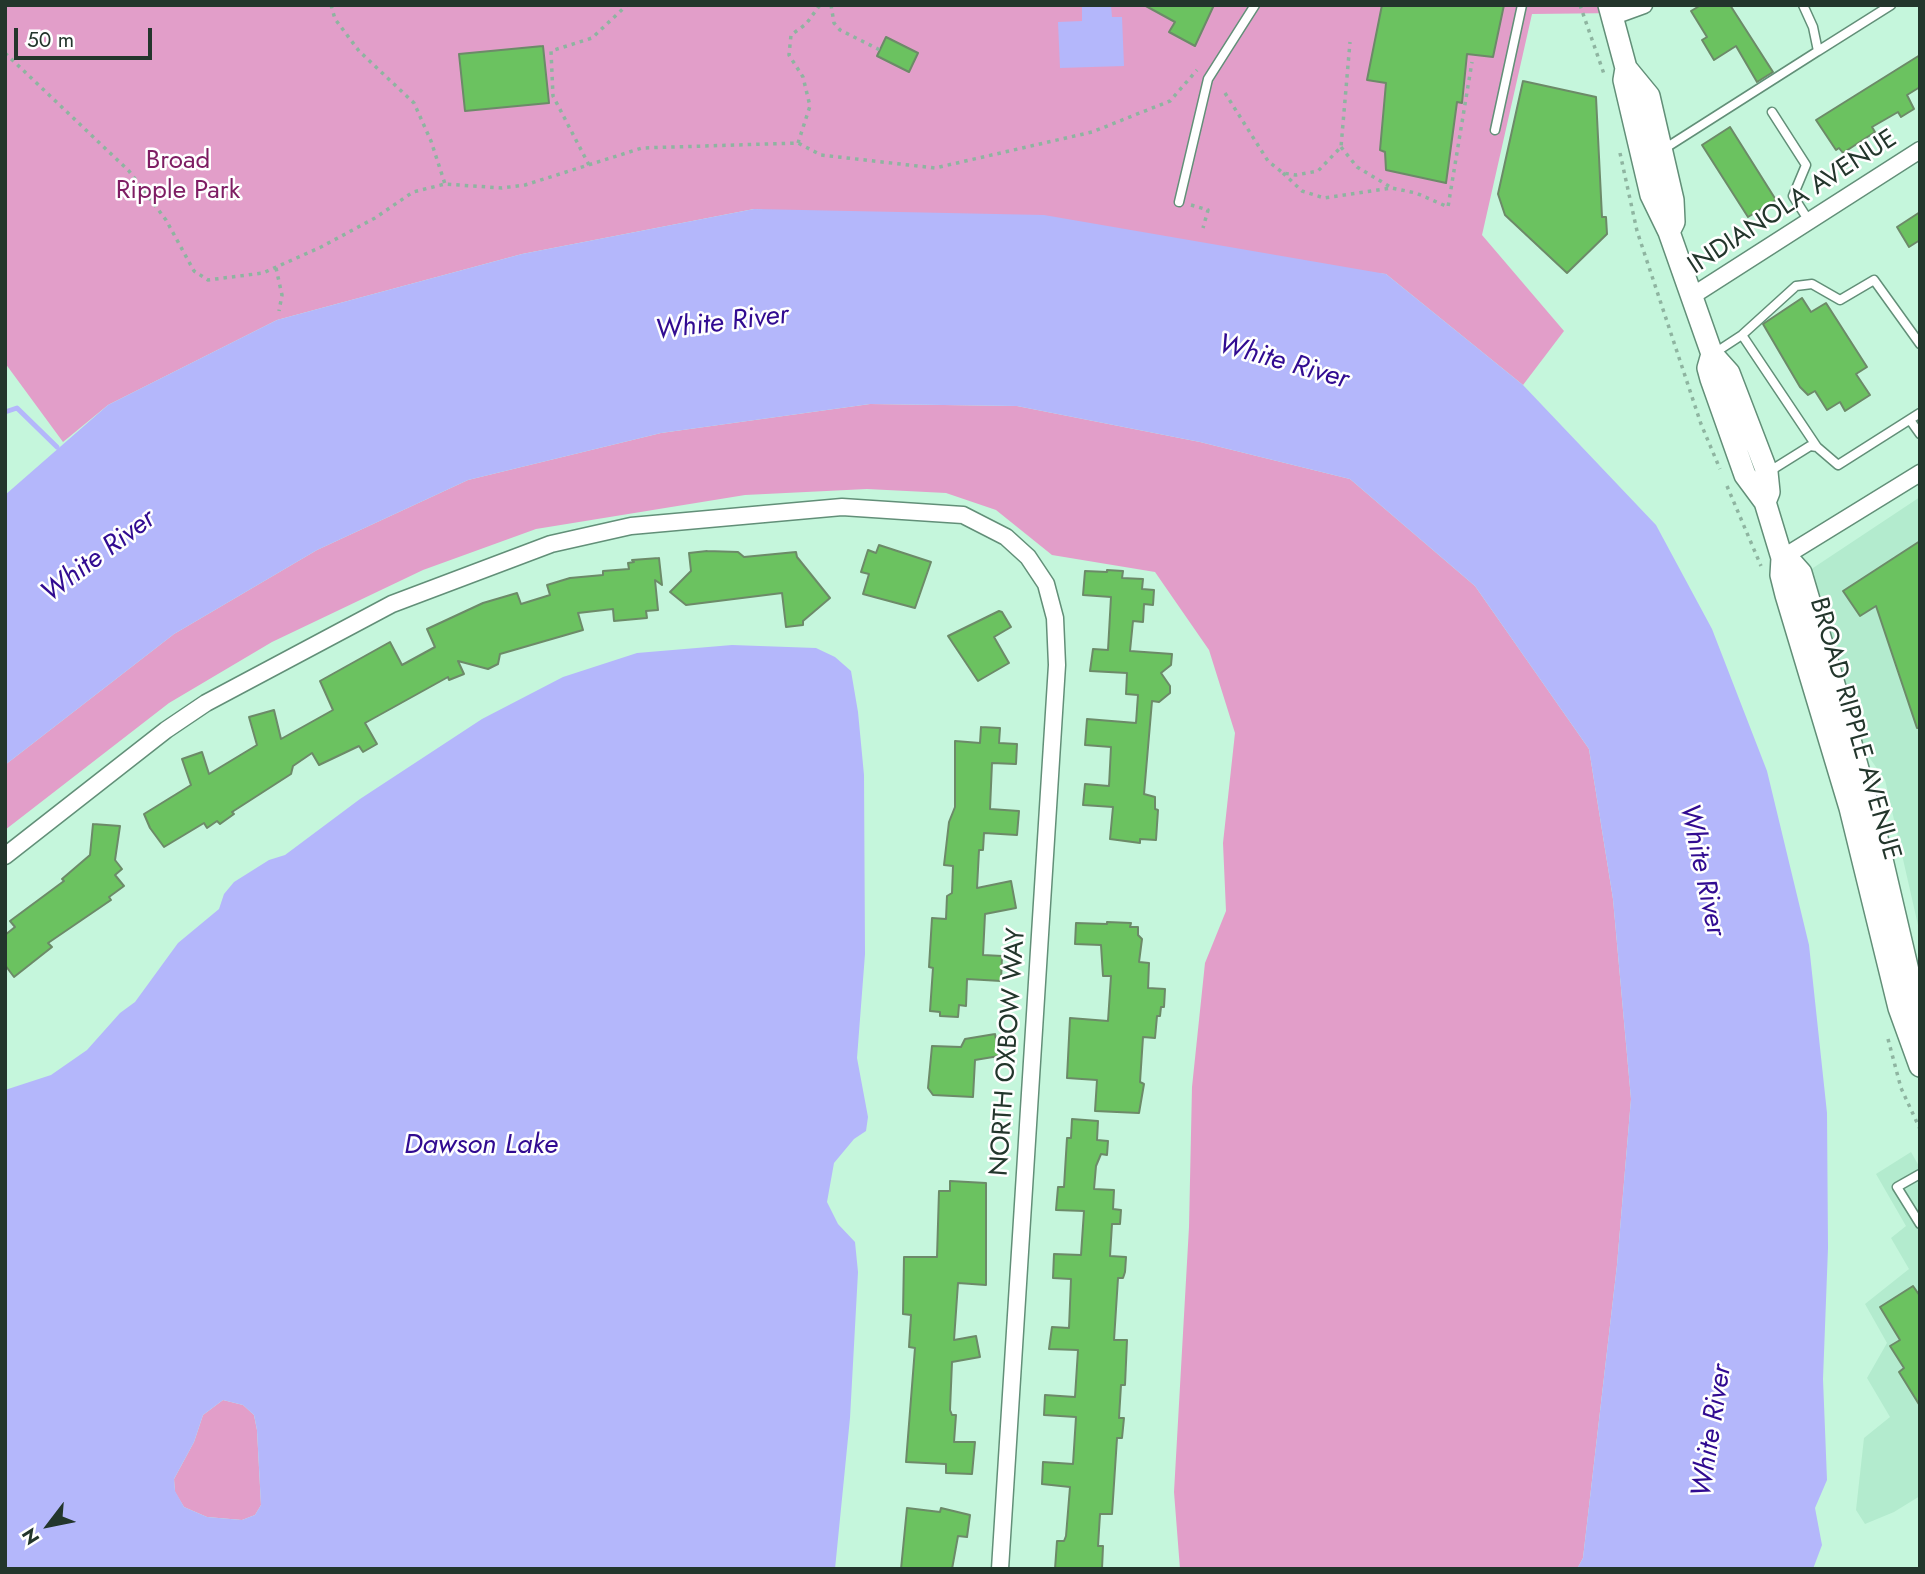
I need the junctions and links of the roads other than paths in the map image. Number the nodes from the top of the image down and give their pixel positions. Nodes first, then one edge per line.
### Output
1 (1255, 5) edge
2 (1522, 5) edge
3 (1644, 5) edge
4 (1803, 5) edge
5 (1891, 5) edge
6 (1610, 11) edge
7 (1818, 51) junction
8 (1626, 68) junction
9 (1772, 112) dead end
10 (1495, 130) dead end
11 (1920, 150) edge
12 (1661, 151) junction
13 (1179, 202) road end
14 (1809, 221) junction
15 (1669, 232) junction
16 (1692, 296) junction
17 (1742, 335) junction
18 (1920, 344) edge
19 (1712, 354) junction
20 (1920, 413) edge
21 (1910, 419) junction
22 (1920, 434) edge
23 (1817, 447) junction
24 (1767, 472) junction
25 (1920, 473) edge
26 (1765, 502) junction
27 (1782, 558) junction
28 (5, 856) edge
29 (1917, 1027) edge
30 (1920, 1066) edge
31 (1920, 1174) edge
32 (1920, 1224) edge
33 (1000, 1569) edge

1 - 13 lane
2 - 10 lane
3 - 6 street
4 - 7 lane
5 - 7 lane
6 - 8 street, BROAD RIPPLE AVENUE
7 - 12 lane
8 - 12 street, BROAD RIPPLE AVENUE
8 - 15 street, BROAD RIPPLE AVENUE
9 - 14 lane
11 - 14 street, INDIANOLA AVENUE
12 - 15 street, BROAD RIPPLE AVENUE
14 - 16 street, INDIANOLA AVENUE
15 - 16 street, BROAD RIPPLE AVENUE
16 - 19 street, BROAD RIPPLE AVENUE
17 - 18 lane
17 - 19 lane
17 - 23 lane
19 - 24 street, BROAD RIPPLE AVENUE
19 - 26 street, BROAD RIPPLE AVENUE
20 - 21 lane
21 - 22 lane
21 - 23 lane
23 - 24 lane
24 - 26 street, BROAD RIPPLE AVENUE
25 - 27 street
26 - 27 street, BROAD RIPPLE AVENUE
27 - 29 street, BROAD RIPPLE AVENUE
28 - 33 street, NORTH OXBOW WAY
29 - 30 street, BROAD RIPPLE AVENUE
31 - 32 lane

